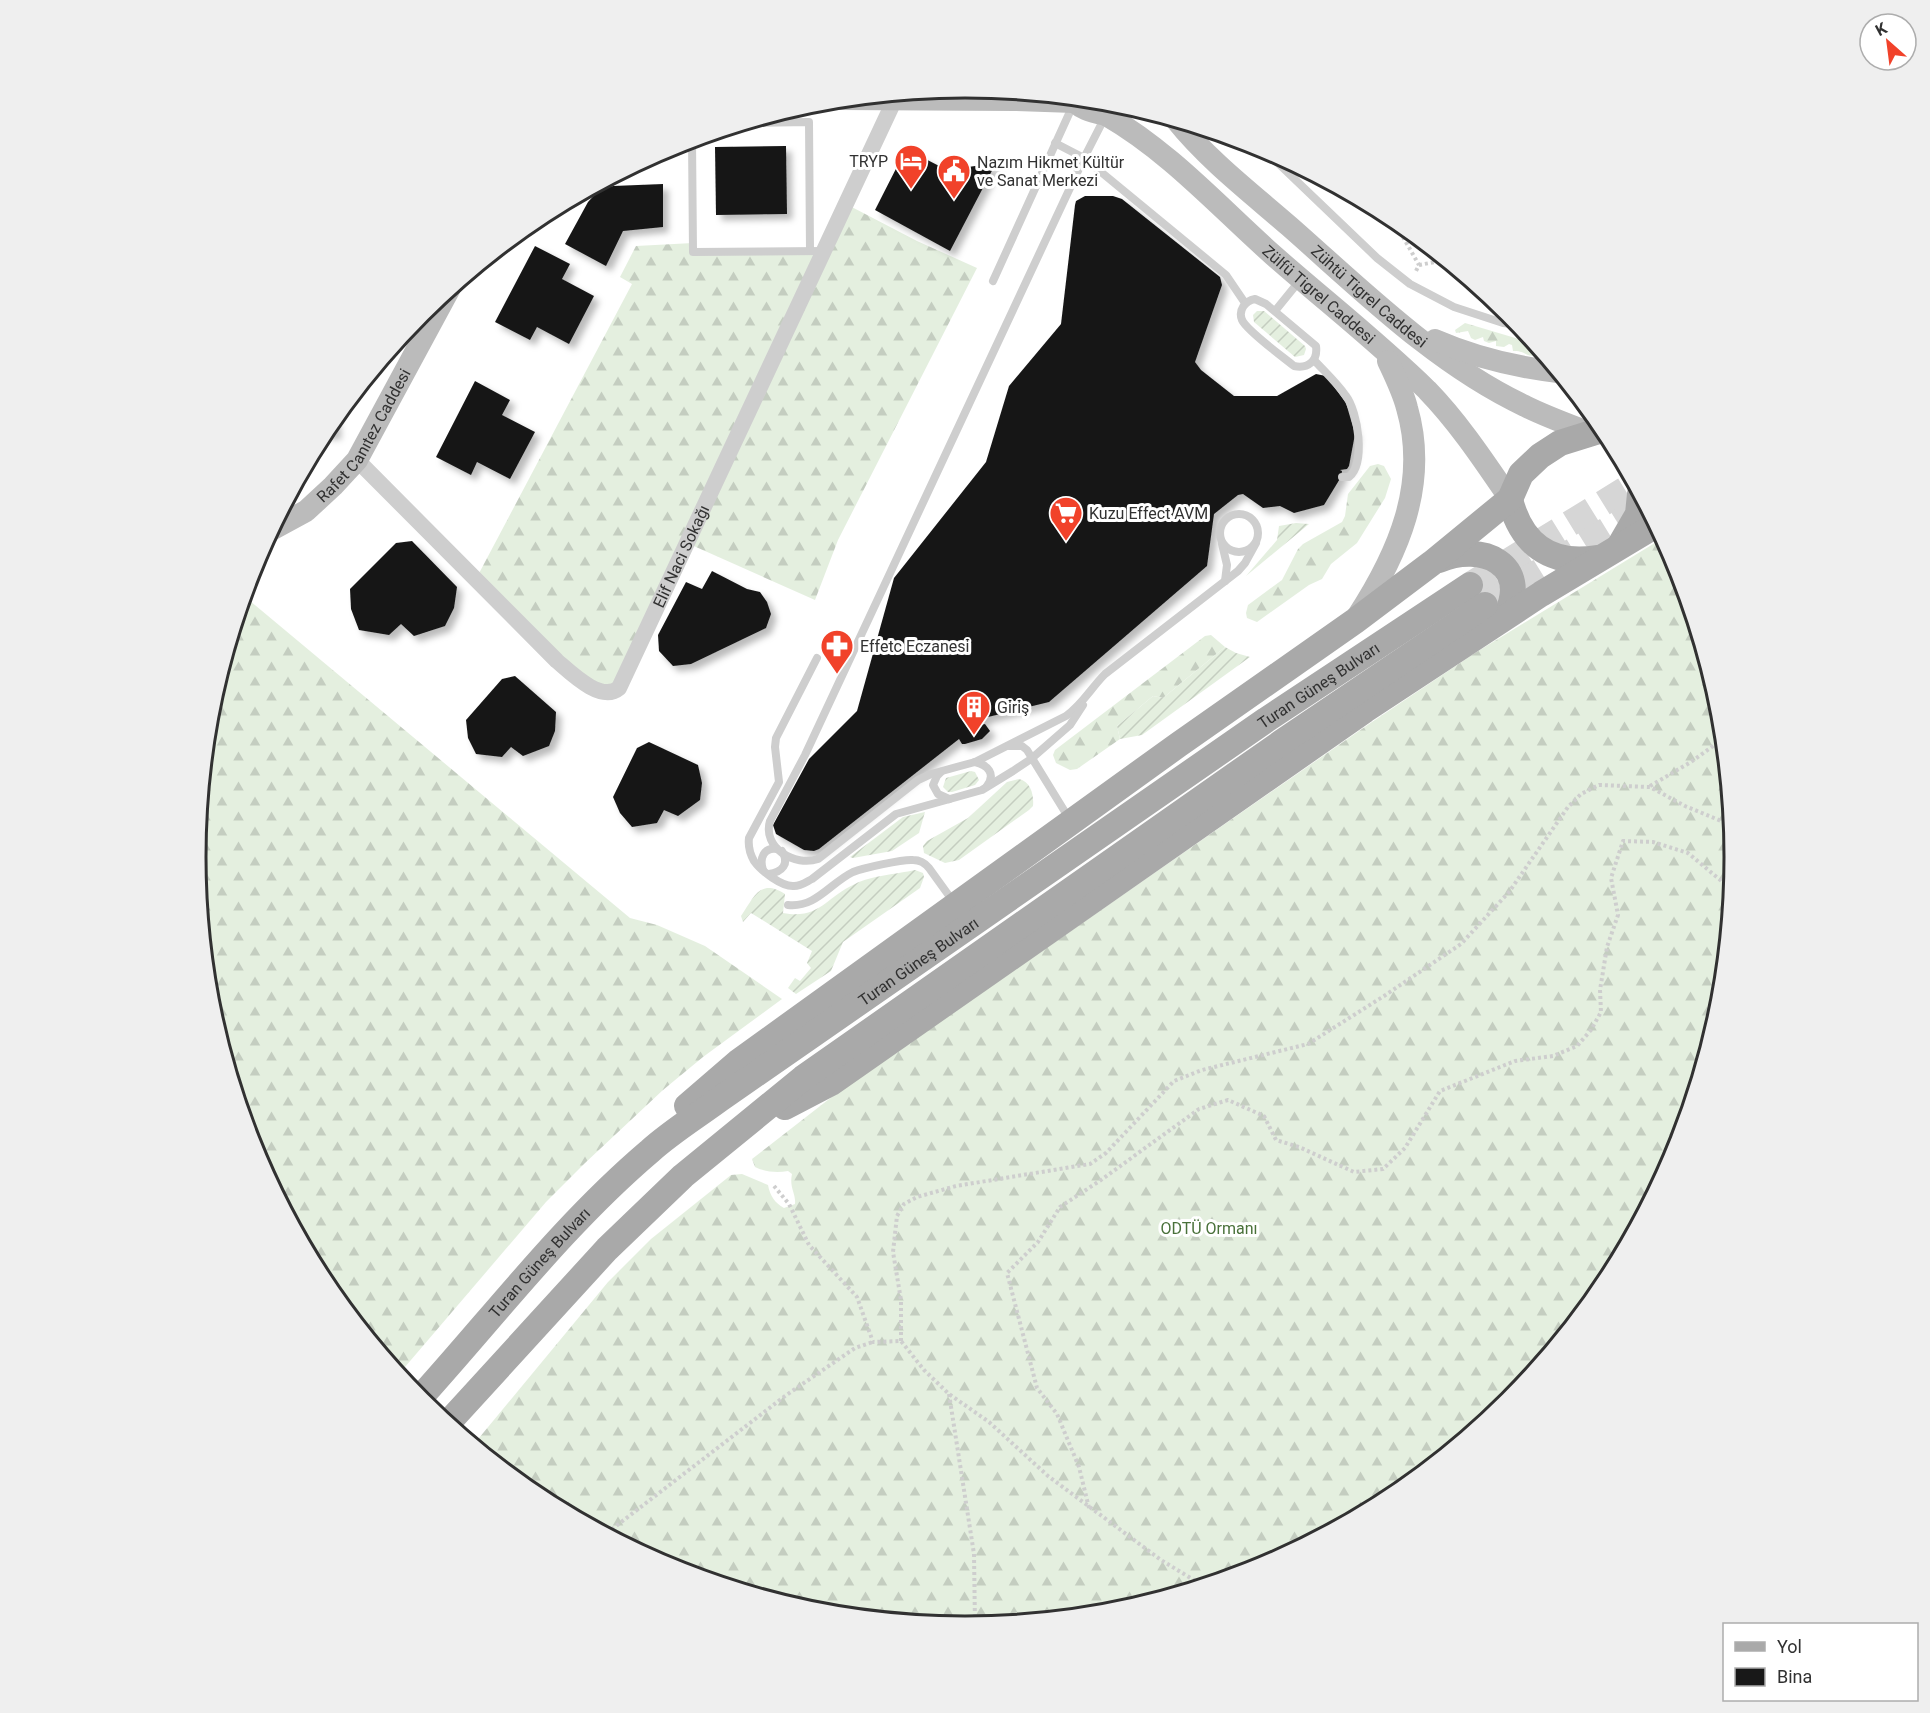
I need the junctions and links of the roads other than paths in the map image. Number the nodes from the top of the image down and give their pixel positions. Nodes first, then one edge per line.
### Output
1 (914, 99) edge
2 (1022, 100) edge
3 (894, 101) edge
4 (1071, 105) edge
5 (1114, 112) edge
6 (1118, 113) edge
7 (771, 123) edge
8 (1187, 131) edge
9 (1055, 143) junction
10 (692, 149) edge
11 (1084, 158) junction
12 (1283, 168) edge
13 (817, 251) junction
14 (1302, 279) junction
15 (993, 281) dead end
16 (1245, 303) junction
17 (437, 311) edge
18 (1275, 311) junction
19 (1505, 323) edge
20 (1406, 327) junction
21 (1384, 351) junction
22 (1314, 360) junction
23 (1548, 371) edge
24 (1593, 430) edge
25 (1596, 435) edge
26 (357, 460) junction
27 (1342, 477) dead end
28 (1510, 498) junction
29 (1639, 508) edge
30 (283, 524) edge
31 (1649, 529) edge
32 (1222, 543) junction
33 (1256, 543) junction
34 (1610, 552) junction
35 (1432, 563) junction
36 (1224, 581) junction
37 (1470, 585) tunnel mouth
38 (1496, 610) junction
39 (1355, 621) junction
40 (817, 658) dead end
41 (1088, 694) junction
42 (1003, 747) junction
43 (1031, 759) junction
44 (975, 762) junction
45 (941, 772) junction
46 (987, 787) junction
47 (950, 799) junction
48 (1071, 822) junction
49 (780, 850) junction
50 (766, 872) junction
51 (956, 904) junction
52 (788, 905) dead end
53 (651, 1150) junction
54 (426, 1391) edge
55 (454, 1417) edge

1 - 2 main road
3 - 13 street, Elif Naci Sokağı
4 - 9 lane
5 - 11 lane
6 - 14 main road, Zülfü Tigrel Caddesi
7 - 13 lane
8 - 20 main road, Zühtü Tigrel Caddesi
9 - 11 lane
9 - 15 lane
10 - 13 lane
11 - 16 lane
11 - 49 lane
12 - 19 lane
13 - 26 street, Elif Naci Sokağı
14 - 18 lane
14 - 21 main road, Zülfü Tigrel Caddesi
16 - 18 lane
16 - 22 lane
17 - 26 main road, Rafet Canıtez Caddesi
18 - 22 lane
20 - 23 main road
20 - 24 main road, Zühtü Tigrel Caddesi
21 - 28 main road, Zülfü Tigrel Caddesi
21 - 39 main road
22 - 27 lane
25 - 28 main road
26 - 30 main road, Rafet Canıtez Caddesi
28 - 34 main road
28 - 35 main road
29 - 34 main road
31 - 34 main road
32 - 33 lane
32 - 33 lane
32 - 36 lane
33 - 36 lane
34 - 38 main road
35 - 38 main road
35 - 39 main road
36 - 41 lane
37 - 53 main road, Turan Güneş Bulvarı
38 - 55 main road
39 - 48 main road
40 - 50 lane
41 - 42 lane
41 - 43 lane
42 - 43 lane
42 - 44 lane
43 - 46 lane
43 - 48 lane
44 - 45 lane
44 - 46 lane
45 - 47 lane
45 - 49 lane
46 - 47 lane
47 - 50 lane
48 - 51 main road
49 - 50 lane
49 - 50 lane
51 - 52 lane
51 - 53 main road
53 - 54 main road, Turan Güneş Bulvarı

